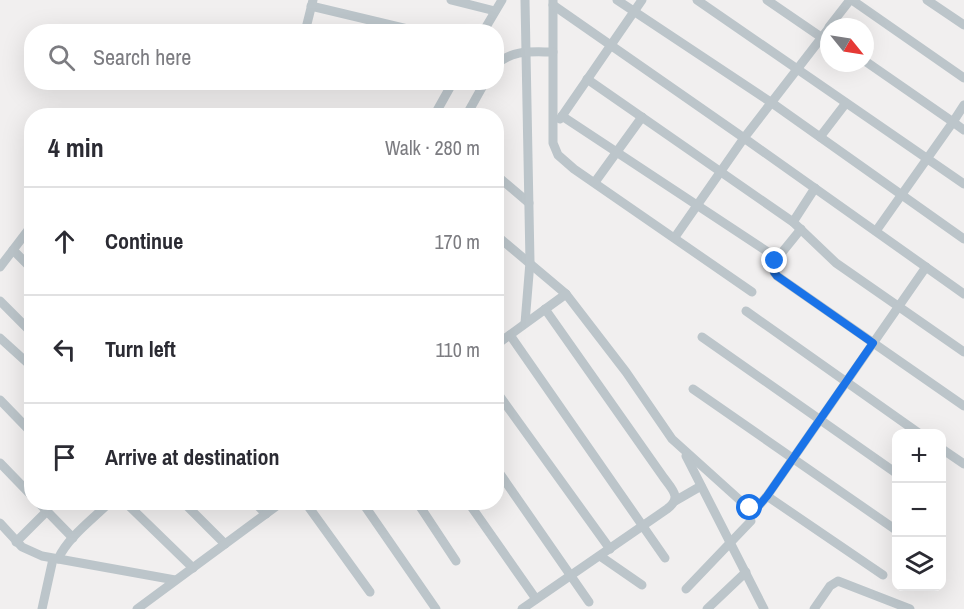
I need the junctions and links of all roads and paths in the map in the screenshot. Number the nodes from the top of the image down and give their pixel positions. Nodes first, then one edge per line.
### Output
1 (451, 0) edge
2 (502, 0) edge
3 (525, 0) edge
4 (617, 0) edge
5 (642, 0) edge
6 (698, 0) edge
7 (767, 0) edge
8 (927, 0) edge
9 (847, 1) edge
10 (553, 2) edge
11 (312, 3) edge
12 (495, 11) junction
13 (634, 11) junction
14 (836, 18) edge
15 (307, 24) edge
16 (390, 24) edge
17 (488, 24) edge
18 (964, 26) edge
19 (820, 28) edge
20 (820, 41) edge
21 (611, 45) junction
22 (526, 52) junction
23 (553, 52) junction
24 (504, 57) edge
25 (874, 67) edge
26 (797, 69) junction
27 (964, 78) edge
28 (587, 79) junction
29 (449, 90) edge
30 (481, 90) edge
31 (772, 103) junction
32 (846, 103) junction
33 (964, 105) edge
34 (438, 108) edge
35 (470, 108) edge
36 (562, 116) junction
37 (642, 117) junction
38 (953, 122) junction
39 (553, 130) junction
40 (964, 130) edge
41 (820, 137) junction
42 (744, 138) junction
43 (617, 152) junction
44 (927, 159) junction
45 (721, 171) junction
46 (504, 182) edge
47 (596, 182) junction
48 (964, 184) edge
49 (815, 188) junction
50 (902, 195) junction
51 (529, 203) junction
52 (698, 204) junction
53 (792, 222) junction
54 (801, 229) junction
55 (876, 231) junction
56 (24, 236) edge
57 (675, 237) junction
58 (964, 239) edge
59 (504, 241) edge
60 (13, 250) junction
61 (777, 258) junction
62 (24, 261) edge
63 (530, 262) junction
64 (0, 267) edge
65 (926, 267) junction
66 (752, 292) dead end
67 (566, 294) junction
68 (964, 294) edge
69 (0, 301) edge
70 (899, 306) junction
71 (545, 309) junction
72 (746, 311) dead end
73 (525, 323) junction
74 (24, 325) edge
75 (510, 335) junction
76 (702, 337) dead end
77 (0, 338) edge
78 (504, 339) edge
79 (873, 343) junction
80 (964, 352) edge
81 (24, 360) edge
82 (846, 382) junction
83 (693, 388) dead end
84 (0, 400) edge
85 (504, 402) edge
86 (964, 406) edge
87 (820, 419) junction
88 (24, 425) edge
89 (913, 429) edge
90 (946, 451) edge
91 (683, 452) junction
92 (793, 458) junction
93 (0, 463) edge
94 (964, 464) edge
95 (892, 469) edge
96 (504, 480) edge
97 (701, 486) junction
98 (24, 488) edge
99 (767, 496) junction
100 (675, 501) junction
101 (102, 510) edge
102 (133, 510) edge
103 (191, 510) edge
104 (262, 510) edge
105 (271, 510) edge
106 (311, 510) edge
107 (368, 510) edge
108 (422, 510) edge
109 (474, 510) edge
110 (47, 511) joint
111 (266, 514) junction
112 (752, 521) dead end
113 (0, 523) edge
114 (643, 525) junction
115 (892, 527) edge
116 (73, 538) junction
117 (16, 542) junction
118 (730, 543) junction
119 (225, 544) junction
120 (610, 549) junction
121 (600, 556) junction
122 (665, 558) dead end
123 (56, 559) junction
124 (456, 561) dead end
125 (193, 568) junction
126 (746, 572) junction
127 (883, 575) dead end
128 (571, 576) junction
129 (175, 580) junction
130 (642, 585) dead end
131 (686, 589) dead end
132 (370, 592) dead end
133 (536, 599) junction
134 (589, 602) dead end
135 (894, 606) edge
136 (42, 609) edge
137 (137, 609) edge
138 (436, 609) edge
139 (522, 609) edge
140 (707, 609) edge
141 (764, 609) edge
142 (814, 609) edge
143 (909, 609) edge

1 - 12 street
2 - 12 street
3 - 22 street
4 - 13 street
5 - 13 street
6 - 26 street
7 - 19 street
8 - 18 street
9 - 14 street
9 - 27 street
10 - 21 street
10 - 23 street
11 - 15 street
11 - 16 street
12 - 17 street
13 - 21 street
13 - 31 street
20 - 26 street
21 - 28 street
21 - 42 street
22 - 23 street
22 - 24 street
22 - 51 street
23 - 39 street
25 - 38 street
26 - 31 street
26 - 32 street
28 - 36 street
28 - 37 street
29 - 34 street
30 - 35 street
31 - 41 street
31 - 42 street
32 - 41 street
32 - 44 street
33 - 38 street
36 - 39 street
36 - 43 street
37 - 43 street
37 - 45 street
38 - 40 street
38 - 44 street
39 - 47 street
41 - 50 street
42 - 45 street
42 - 49 street
43 - 47 street
43 - 52 street
44 - 48 street
44 - 50 street
45 - 52 street
45 - 53 street
46 - 51 street
47 - 57 street
49 - 53 street
49 - 55 street
50 - 55 street
50 - 58 street
51 - 63 street
52 - 57 street
52 - 61 street
53 - 54 street
54 - 61 street
54 - 70 street
55 - 65 street
56 - 60 street
57 - 66 street
59 - 63 street
60 - 62 street
60 - 64 street
61 - 79 street
63 - 67 street
63 - 73 street
65 - 68 street
65 - 70 street
67 - 71 street
67 - 91 street
69 - 74 street
70 - 79 street
70 - 80 street
71 - 73 street
71 - 100 street
72 - 82 street
73 - 75 street
75 - 78 street
75 - 114 street
76 - 87 street
77 - 81 street
79 - 82 street
79 - 86 street
82 - 87 street
82 - 89 street
83 - 92 street
84 - 88 street
85 - 120 street
87 - 92 street
87 - 95 street
90 - 94 street
91 - 97 street
91 - 99 street
92 - 99 street
92 - 115 street
93 - 98 street
96 - 128 street
97 - 100 street
97 - 118 street
99 - 127 street
100 - 114 street
101 - 116 street
102 - 125 street
103 - 119 street
104 - 111 street
105 - 111 street
106 - 132 street
107 - 138 street
108 - 124 street
109 - 133 street
110 - 116 street
110 - 117 street
111 - 119 street
112 - 118 street
113 - 117 street
114 - 120 street
114 - 122 street
116 - 123 street
117 - 123 street
118 - 126 street
118 - 131 street
119 - 125 street
120 - 121 street
121 - 128 street
121 - 130 street
123 - 129 street
123 - 136 street
125 - 129 street
126 - 140 street
126 - 141 street
128 - 133 street
128 - 134 street
129 - 137 street
133 - 139 street
135 - 142 street
135 - 143 street

